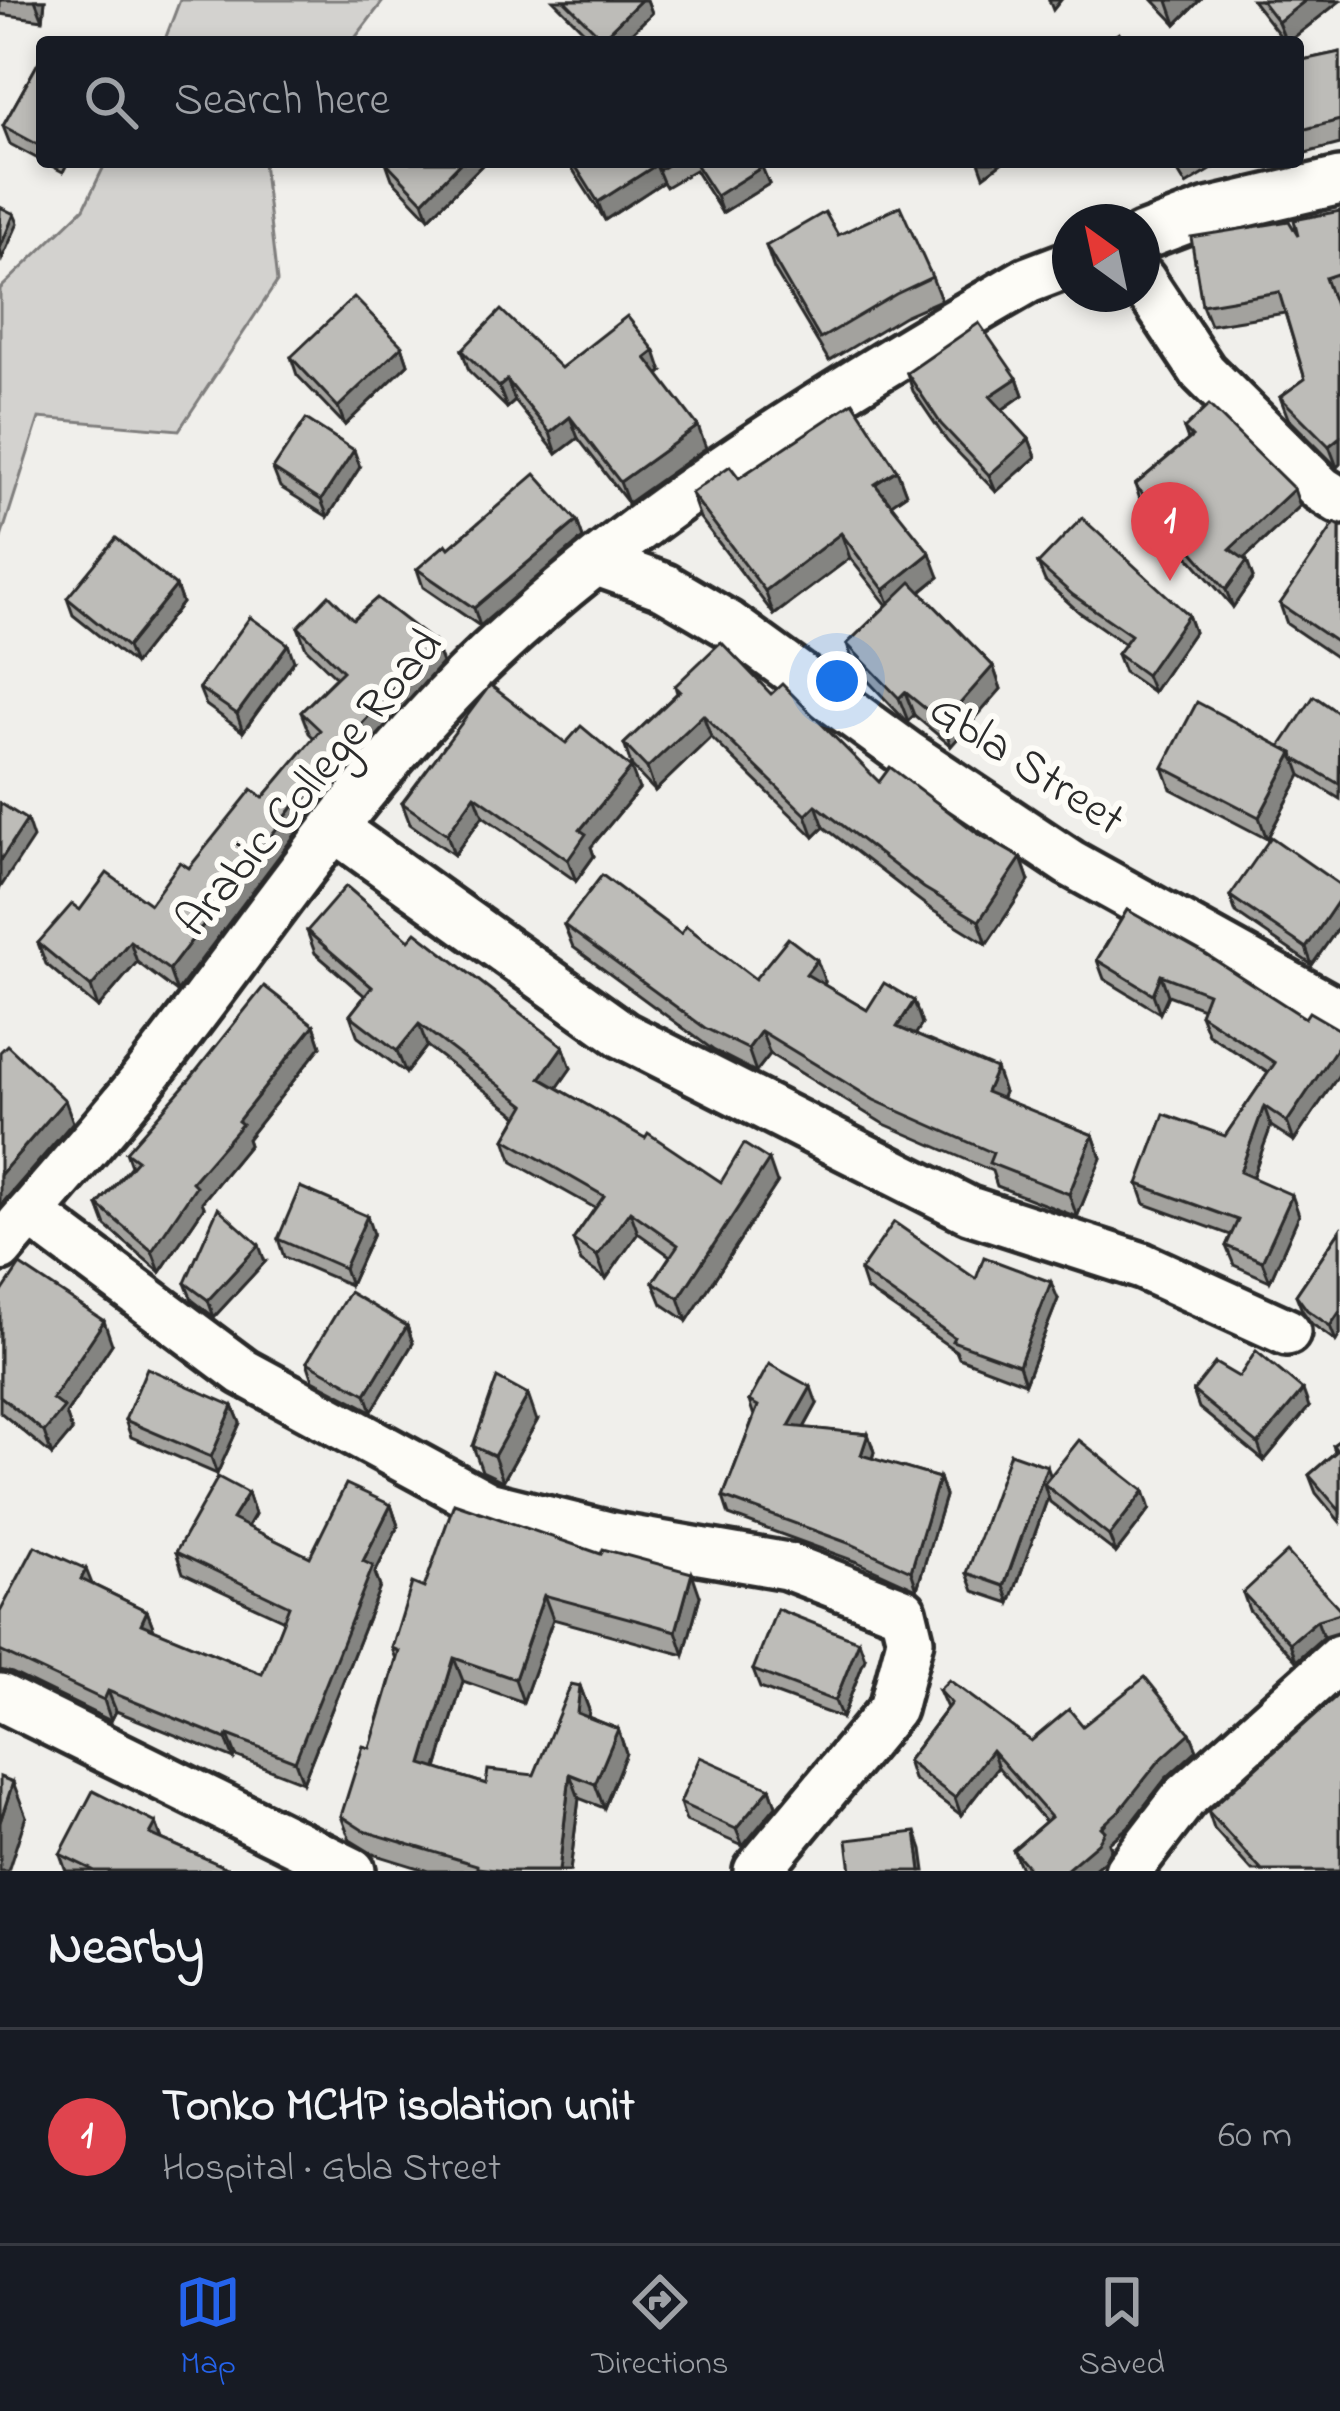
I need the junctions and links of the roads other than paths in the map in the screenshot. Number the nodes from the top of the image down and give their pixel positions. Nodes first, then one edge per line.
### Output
1 (1340, 181) edge
2 (1160, 230) edge
3 (1052, 271) edge
4 (1160, 307) edge
5 (1340, 501) edge
6 (598, 563) junction
7 (335, 829) junction
8 (1340, 1013) edge
9 (29, 1213) junction
10 (0, 1248) edge
11 (1287, 1332) dead end
12 (1340, 1658) edge
13 (0, 1697) edge
14 (352, 1871) edge
15 (757, 1871) edge
16 (1128, 1871) edge

1 - 2 street
3 - 6 street, Arabic College Road
4 - 5 street
6 - 7 street, Arabic College Road
6 - 8 street, Gbla Street
7 - 9 street, Arabic College Road
7 - 11 street
9 - 10 street, Arabic College Road
9 - 15 street
12 - 16 street
13 - 14 street

